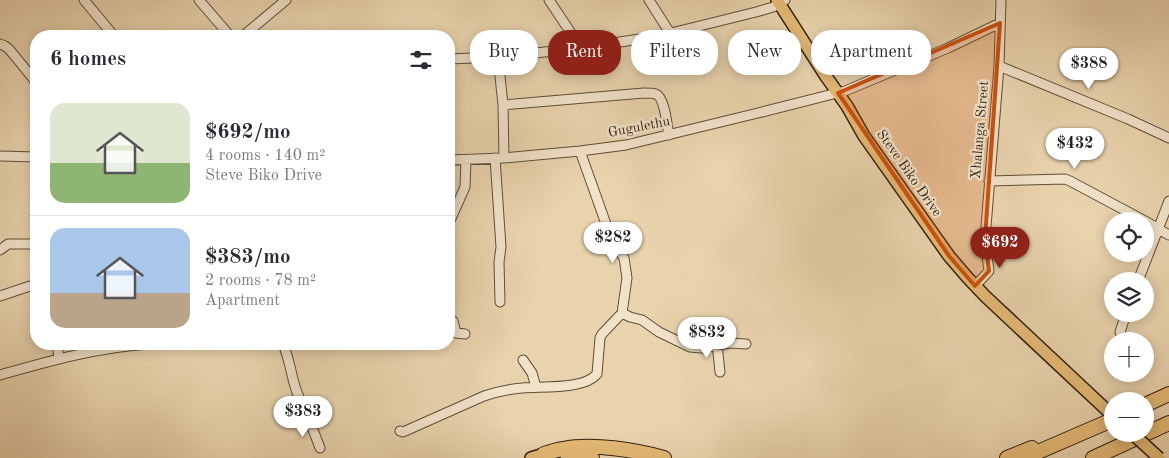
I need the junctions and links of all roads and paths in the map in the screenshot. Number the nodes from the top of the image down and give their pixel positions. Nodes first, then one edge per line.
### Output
1 (84, 0) edge
2 (199, 0) edge
3 (286, 0) edge
4 (549, 0) edge
5 (648, 0) edge
6 (1001, 0) edge
7 (780, 1) edge
8 (1000, 23) junction
9 (109, 30) edge
10 (225, 30) edge
11 (252, 30) edge
12 (569, 30) edge
13 (668, 30) edge
14 (682, 30) edge
15 (0, 44) edge
16 (470, 58) edge
17 (455, 59) edge
18 (999, 66) junction
19 (30, 75) edge
20 (500, 75) edge
21 (834, 94) junction
22 (503, 105) junction
23 (669, 135) junction
24 (1169, 138) edge
25 (580, 151) junction
26 (0, 156) edge
27 (30, 157) edge
28 (500, 158) junction
29 (455, 160) edge
30 (466, 160) junction
31 (989, 182) junction
32 (1169, 201) edge
33 (455, 210) edge
34 (1128, 212) edge
35 (1154, 226) edge
36 (1159, 229) junction
37 (1169, 235) edge
38 (30, 244) edge
39 (0, 250) edge
40 (1142, 272) edge
41 (30, 286) edge
42 (975, 286) junction
43 (0, 294) edge
44 (500, 302) dead end
45 (622, 313) junction
46 (455, 329) edge
47 (466, 334) dead end
48 (717, 344) junction
49 (746, 344) dead end
50 (58, 350) edge
51 (100, 350) edge
52 (286, 350) edge
53 (59, 359) junction
54 (522, 360) dead end
55 (720, 372) dead end
56 (0, 375) edge
57 (536, 387) junction
58 (1169, 394) edge
59 (1154, 401) edge
60 (1104, 407) edge
61 (1169, 423) edge
62 (1104, 424) edge
63 (1096, 427) junction
64 (400, 431) dead end
65 (1142, 442) edge
66 (320, 448) dead end
67 (538, 456) edge
68 (592, 458) edge
69 (664, 458) edge
70 (1007, 458) edge
71 (1024, 458) edge
72 (1093, 458) edge
73 (1159, 458) edge

1 - 9 street
2 - 10 street
3 - 11 street
4 - 12 street
5 - 13 street
6 - 8 street, Xhalanga Street
7 - 14 street
7 - 21 main road, Steve Biko Drive
8 - 18 street, Xhalanga Street
8 - 21 street, Gugulethu
15 - 19 street
16 - 17 street
18 - 24 street
18 - 31 street, Xhalanga Street
20 - 22 street
21 - 23 street, Gugulethu
21 - 42 main road, Steve Biko Drive
22 - 23 street
22 - 28 street
23 - 25 street, Gugulethu
25 - 28 street, Gugulethu
25 - 45 street
26 - 27 street
28 - 30 street, Gugulethu
28 - 44 street
29 - 30 street, Gugulethu
30 - 33 street
31 - 34 street
31 - 42 street, Xhalanga Street
32 - 36 street
35 - 36 street
36 - 37 street
36 - 40 street
38 - 39 street
41 - 43 street
42 - 60 main road, Steve Biko Drive
45 - 48 street
45 - 57 street
46 - 47 street
48 - 49 street
48 - 55 street
50 - 53 street
51 - 53 street
52 - 66 street
53 - 56 street
54 - 57 street
57 - 64 street
58 - 59 highway
61 - 72 highway
62 - 63 highway
63 - 70 highway
63 - 71 highway
65 - 73 main road, bridge
67 - 68 highway
67 - 69 highway

